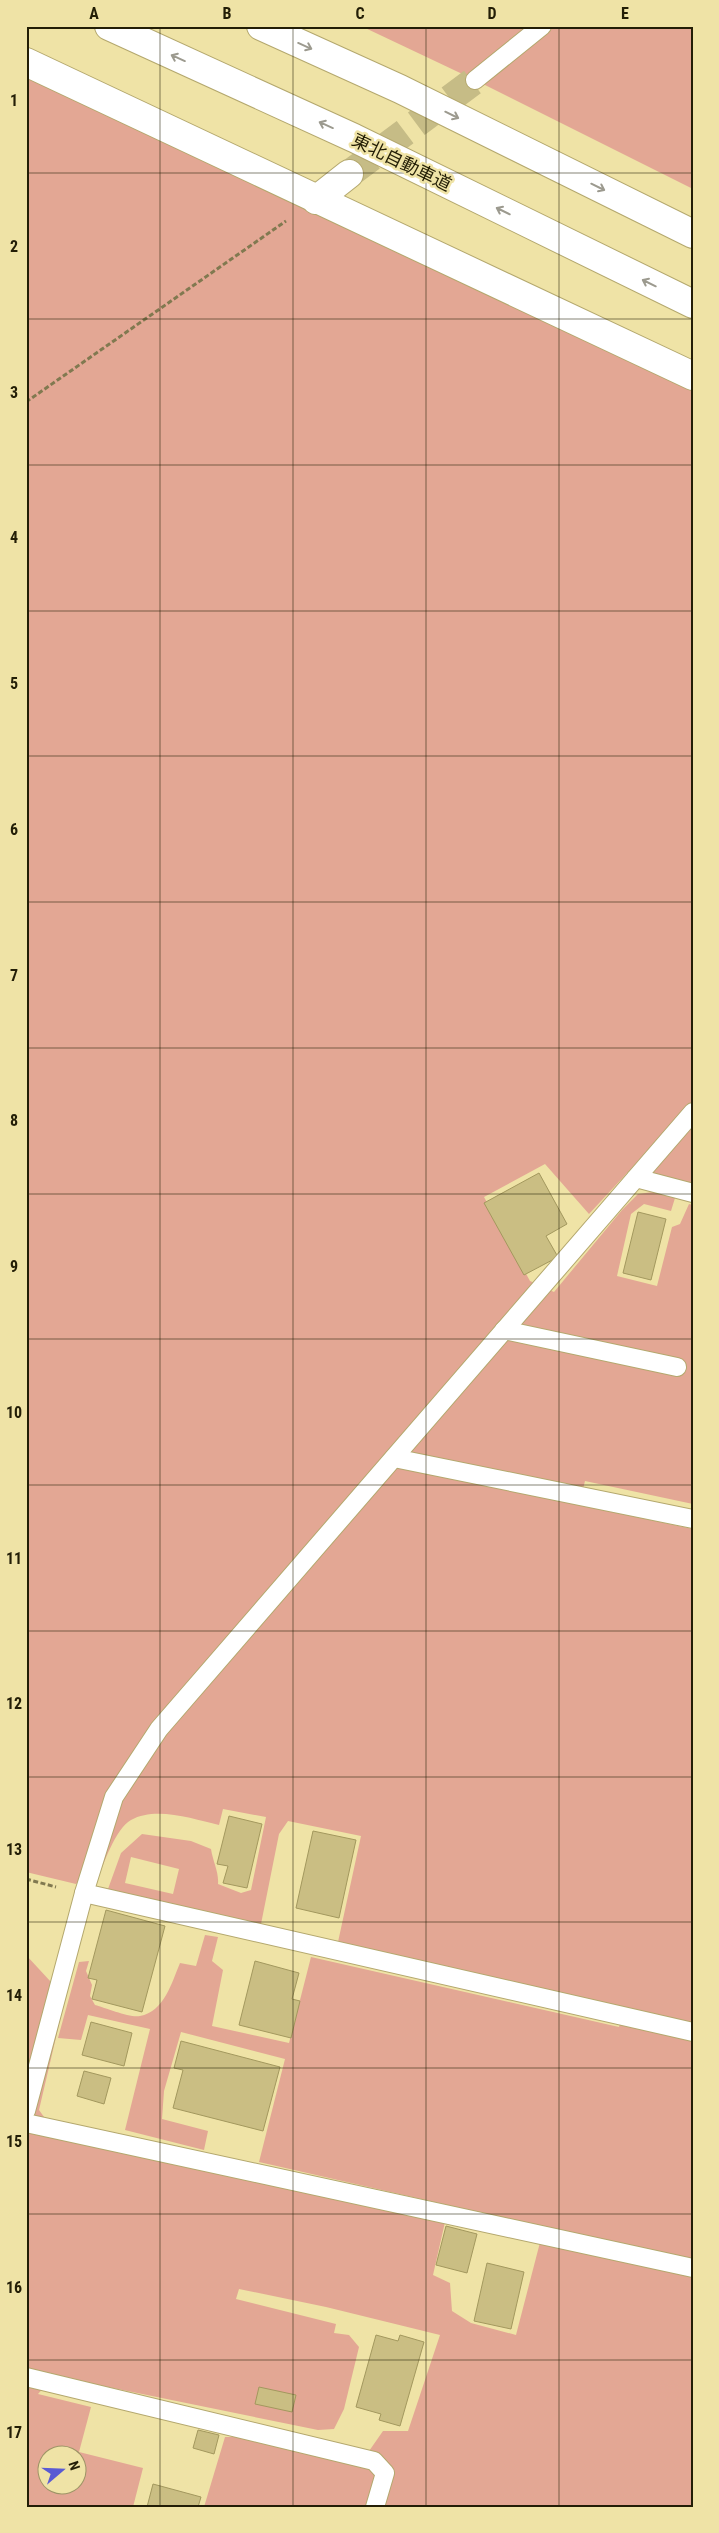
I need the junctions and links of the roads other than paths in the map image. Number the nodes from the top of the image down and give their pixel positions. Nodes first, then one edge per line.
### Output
1 (109, 26) edge
2 (261, 26) edge
3 (542, 26) edge
4 (26, 62) edge
5 (475, 80) tunnel mouth
6 (349, 174) tunnel mouth
7 (316, 200) junction
8 (693, 234) edge
9 (693, 304) edge
10 (693, 376) edge
11 (693, 1112) edge
12 (636, 1178) junction
13 (693, 1193) edge
14 (504, 1330) junction
15 (677, 1367) dead end
16 (394, 1458) junction
17 (693, 1519) edge
18 (84, 1893) junction
19 (693, 2032) edge
20 (26, 2110) edge
21 (26, 2123) edge
22 (693, 2268) edge
23 (26, 2377) edge
24 (375, 2507) edge

9 -> 1 main road, 東北自動車道
2 -> 8 main road
3 - 5 lane
4 - 7 main road
6 - 7 main road
7 - 10 main road
11 - 12 lane
12 - 13 lane
12 - 14 lane
14 - 15 lane
14 - 16 lane
16 - 17 lane
16 - 18 lane
18 - 19 lane
18 - 20 lane
21 - 22 lane
23 - 24 lane

